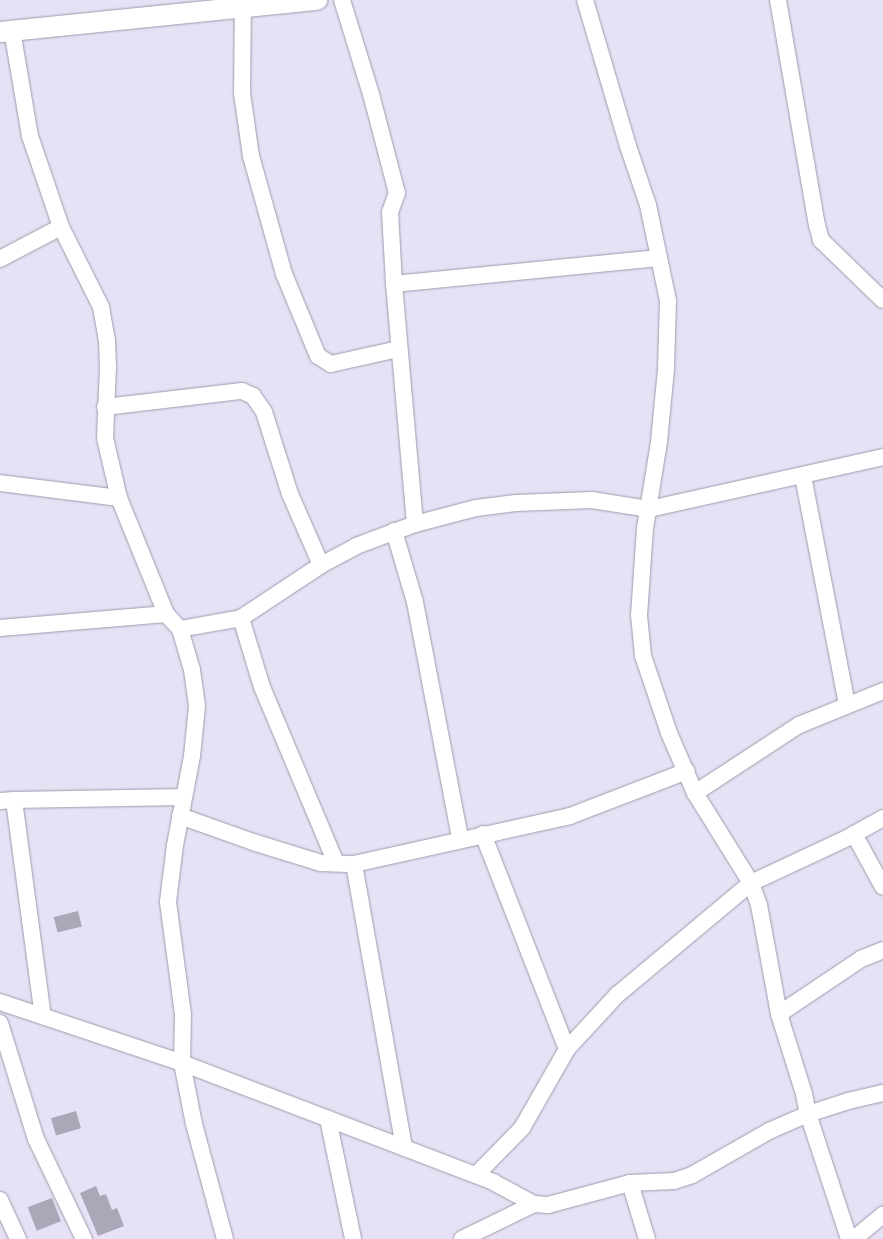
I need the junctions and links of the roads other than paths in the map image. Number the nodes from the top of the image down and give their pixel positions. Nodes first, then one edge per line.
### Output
1 (317, 0) edge
2 (342, 0) edge
3 (585, 0) edge
4 (778, 0) edge
5 (243, 4) edge
6 (6, 31) edge
7 (60, 227) junction
8 (658, 258) junction
9 (0, 259) edge
10 (394, 284) junction
11 (883, 300) edge
12 (398, 349) junction
13 (105, 407) junction
14 (883, 457) edge
15 (803, 476) junction
16 (0, 483) edge
17 (119, 498) junction
18 (649, 509) junction
19 (415, 524) junction
20 (394, 531) junction
21 (321, 565) junction
22 (166, 614) junction
23 (241, 618) junction
24 (0, 628) edge
25 (180, 629) junction
26 (883, 691) edge
27 (847, 705) junction
28 (686, 771) junction
29 (695, 793) junction
30 (183, 797) junction
31 (7, 801) edge
32 (180, 816) junction
33 (883, 818) edge
34 (483, 834) junction
35 (854, 834) junction
36 (460, 839) junction
37 (336, 864) junction
38 (354, 864) junction
39 (751, 883) junction
40 (883, 888) edge
41 (883, 950) edge
42 (0, 1002) edge
43 (779, 1014) junction
44 (43, 1016) junction
45 (0, 1023) edge
46 (567, 1049) junction
47 (182, 1063) junction
48 (883, 1093) edge
49 (808, 1114) junction
50 (328, 1119) junction
51 (404, 1148) junction
52 (476, 1175) junction
53 (630, 1183) junction
54 (0, 1200) edge
55 (534, 1204) junction
56 (883, 1215) edge
57 (18, 1239) edge
58 (84, 1239) edge
59 (225, 1239) edge
60 (352, 1239) edge
61 (462, 1239) edge
62 (647, 1239) edge
63 (849, 1239) edge
64 (854, 1239) edge

1 - 5 street
2 - 10 street
3 - 8 street
4 - 11 street
5 - 6 street
5 - 12 street
6 - 7 street
7 - 9 street
7 - 13 street
8 - 10 street
8 - 18 street
10 - 12 street
12 - 19 street
13 - 17 street
13 - 21 street
14 - 15 street
15 - 18 street
15 - 27 street
16 - 17 street
17 - 22 street
18 - 19 street
18 - 28 street
19 - 20 street
20 - 21 street
20 - 36 street
21 - 23 street
22 - 24 street
22 - 25 street
23 - 25 street
23 - 37 street
25 - 30 street
26 - 27 street
27 - 29 street
28 - 29 street
28 - 34 street
29 - 39 street
30 - 31 street
30 - 32 street
31 - 44 street
32 - 37 street
32 - 47 street
33 - 35 street
34 - 36 street
34 - 46 street
35 - 39 street
35 - 40 street
36 - 38 street
37 - 38 street
38 - 51 street
39 - 43 street
39 - 46 street
41 - 43 street
42 - 44 street
43 - 49 street
44 - 47 street
45 - 58 street
46 - 52 street
47 - 50 street
47 - 59 street
48 - 49 street
49 - 53 street
49 - 63 street
50 - 51 street
50 - 60 street
51 - 52 street
52 - 55 street
53 - 55 street
53 - 62 street
54 - 57 street
55 - 61 street
56 - 64 street

